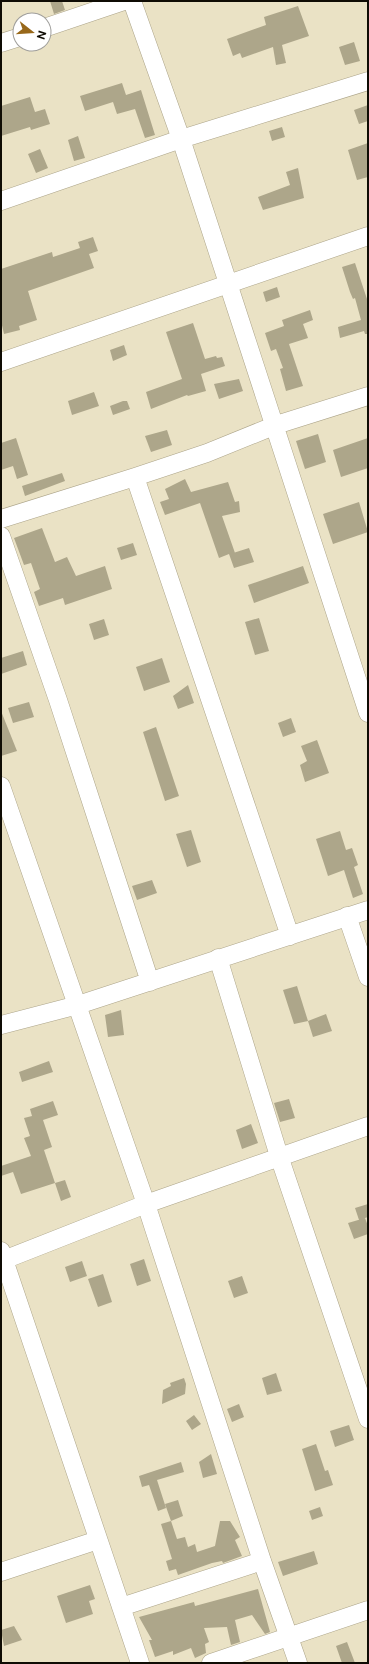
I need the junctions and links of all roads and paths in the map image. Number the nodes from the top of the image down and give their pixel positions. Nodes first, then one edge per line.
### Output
1 (124, 1) edge
2 (132, 1) edge
3 (52, 25) edge
4 (12, 40) edge
5 (1, 43) edge
6 (368, 81) edge
7 (181, 139) junction
8 (1, 201) edge
9 (368, 236) edge
10 (229, 284) junction
11 (1, 362) edge
12 (368, 396) edge
13 (276, 425) junction
14 (135, 477) junction
15 (1, 519) edge
16 (1, 536) edge
17 (368, 713) edge
18 (1, 786) edge
19 (368, 910) edge
20 (347, 916) junction
21 (290, 936) junction
22 (218, 958) junction
23 (368, 977) edge
24 (150, 982) junction
25 (78, 1006) junction
26 (1, 1025) edge
27 (368, 1126) edge
28 (279, 1156) junction
29 (146, 1204) junction
30 (2, 1257) edge
31 (368, 1419) edge
32 (98, 1540) junction
33 (262, 1561) junction
34 (1, 1572) edge
35 (121, 1607) junction
36 (368, 1610) edge
37 (289, 1637) junction
38 (140, 1663) edge
39 (212, 1663) edge
40 (298, 1663) edge

1 - 3 street
2 - 7 street
4 - 5 street
6 - 7 street
7 - 8 street
7 - 10 street
9 - 10 street
10 - 11 street
10 - 13 street
12 - 13 street
13 - 14 street
13 - 17 street
14 - 15 street
14 - 21 street
16 - 24 street
18 - 25 street
19 - 20 street
20 - 21 street
20 - 23 street
21 - 22 street
22 - 24 street
22 - 28 street
24 - 25 street
25 - 26 street
25 - 29 street
27 - 28 street
28 - 29 street
28 - 31 street
29 - 30 street
29 - 33 street
30 - 32 street
32 - 34 street
32 - 35 street
33 - 35 street
33 - 37 street
35 - 38 street
36 - 37 street
37 - 39 street
37 - 40 street

